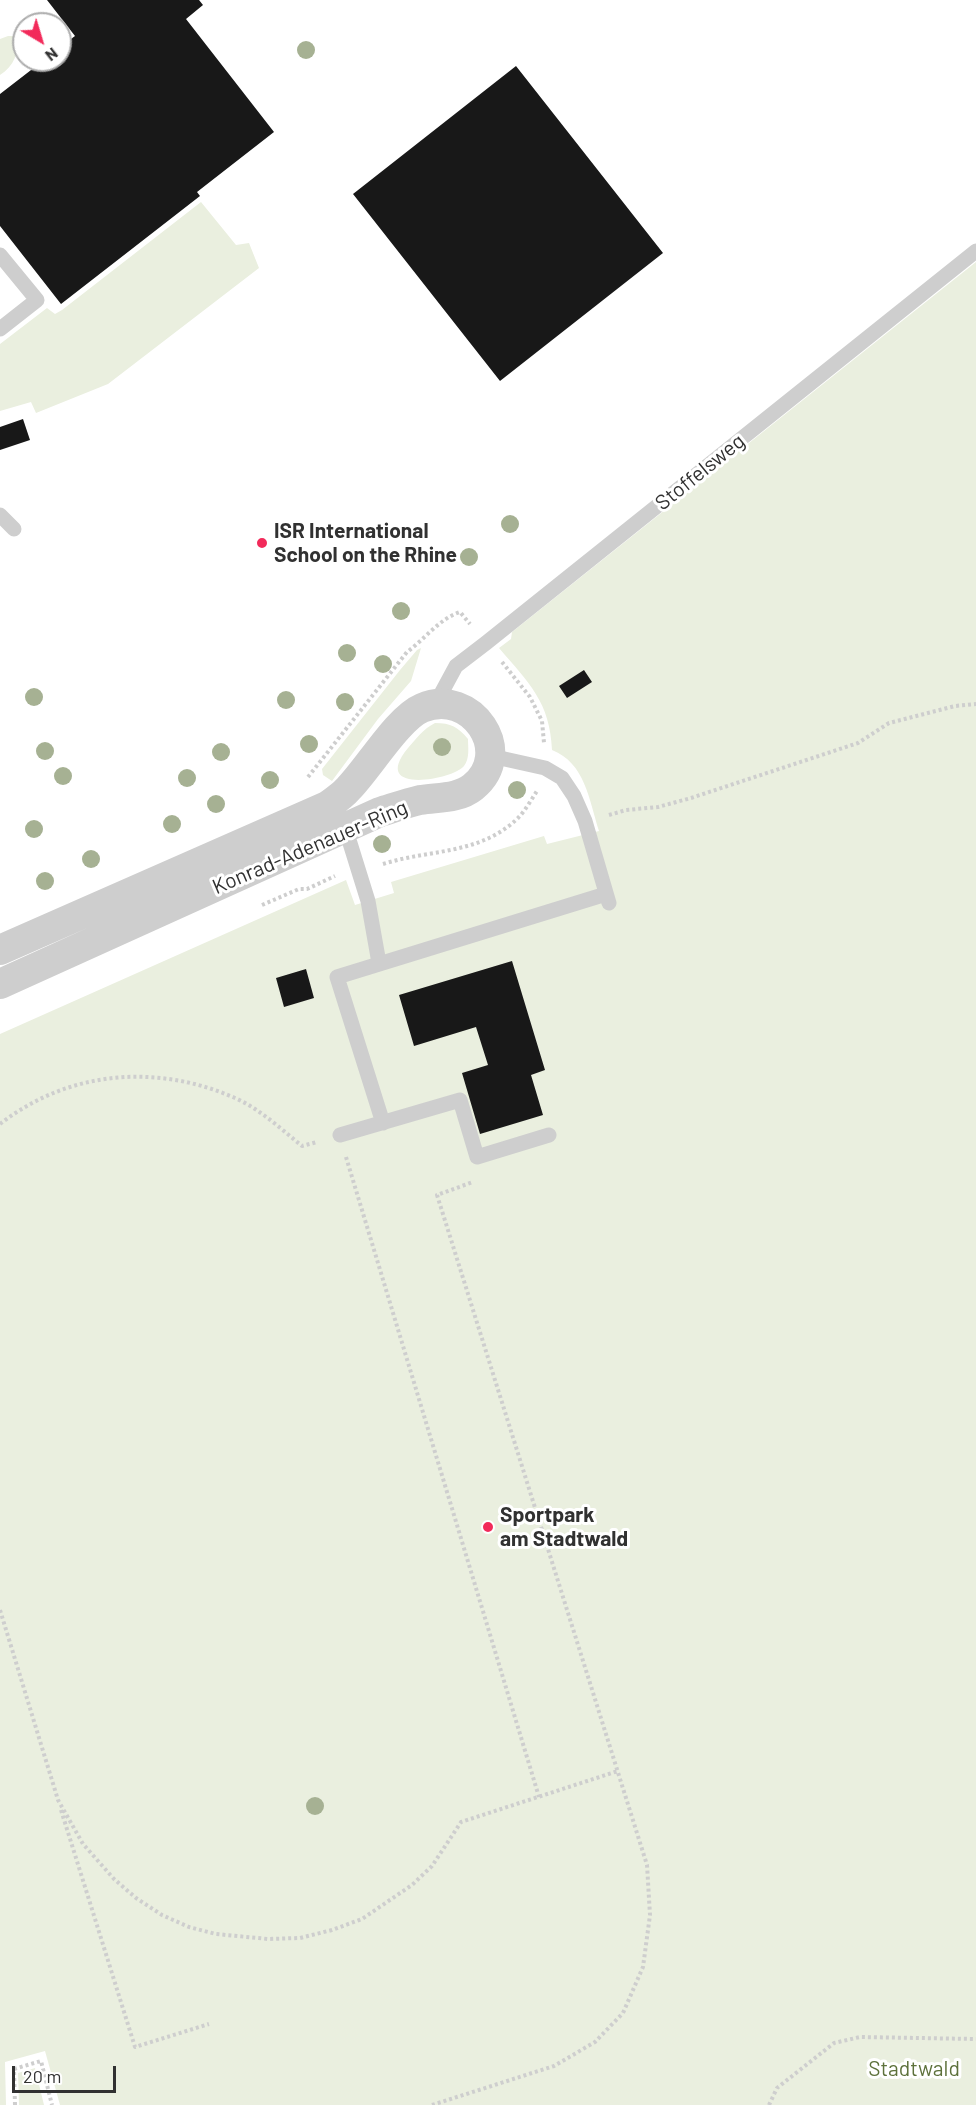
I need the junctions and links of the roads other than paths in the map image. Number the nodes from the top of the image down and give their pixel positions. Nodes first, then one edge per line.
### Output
1 (976, 251) edge
2 (0, 255) edge
3 (0, 329) edge
4 (0, 515) edge
5 (14, 529) dead end
6 (436, 703) junction
7 (491, 756) junction
8 (336, 817) junction
9 (0, 950) edge
10 (379, 963) junction
11 (0, 984) edge
12 (383, 1123) junction
13 (340, 1135) road end
14 (549, 1136) dead end

1 - 6 lane, Stoffelsweg
2 - 3 lane
4 - 5 lane
6 - 7 street
6 - 8 street, Konrad-Adenauer-Ring
7 - 8 street, Konrad-Adenauer-Ring
7 - 10 lane
8 - 9 street, Konrad-Adenauer-Ring
8 - 10 lane
8 - 11 street, Konrad-Adenauer-Ring
10 - 12 lane
12 - 13 lane
12 - 14 lane

